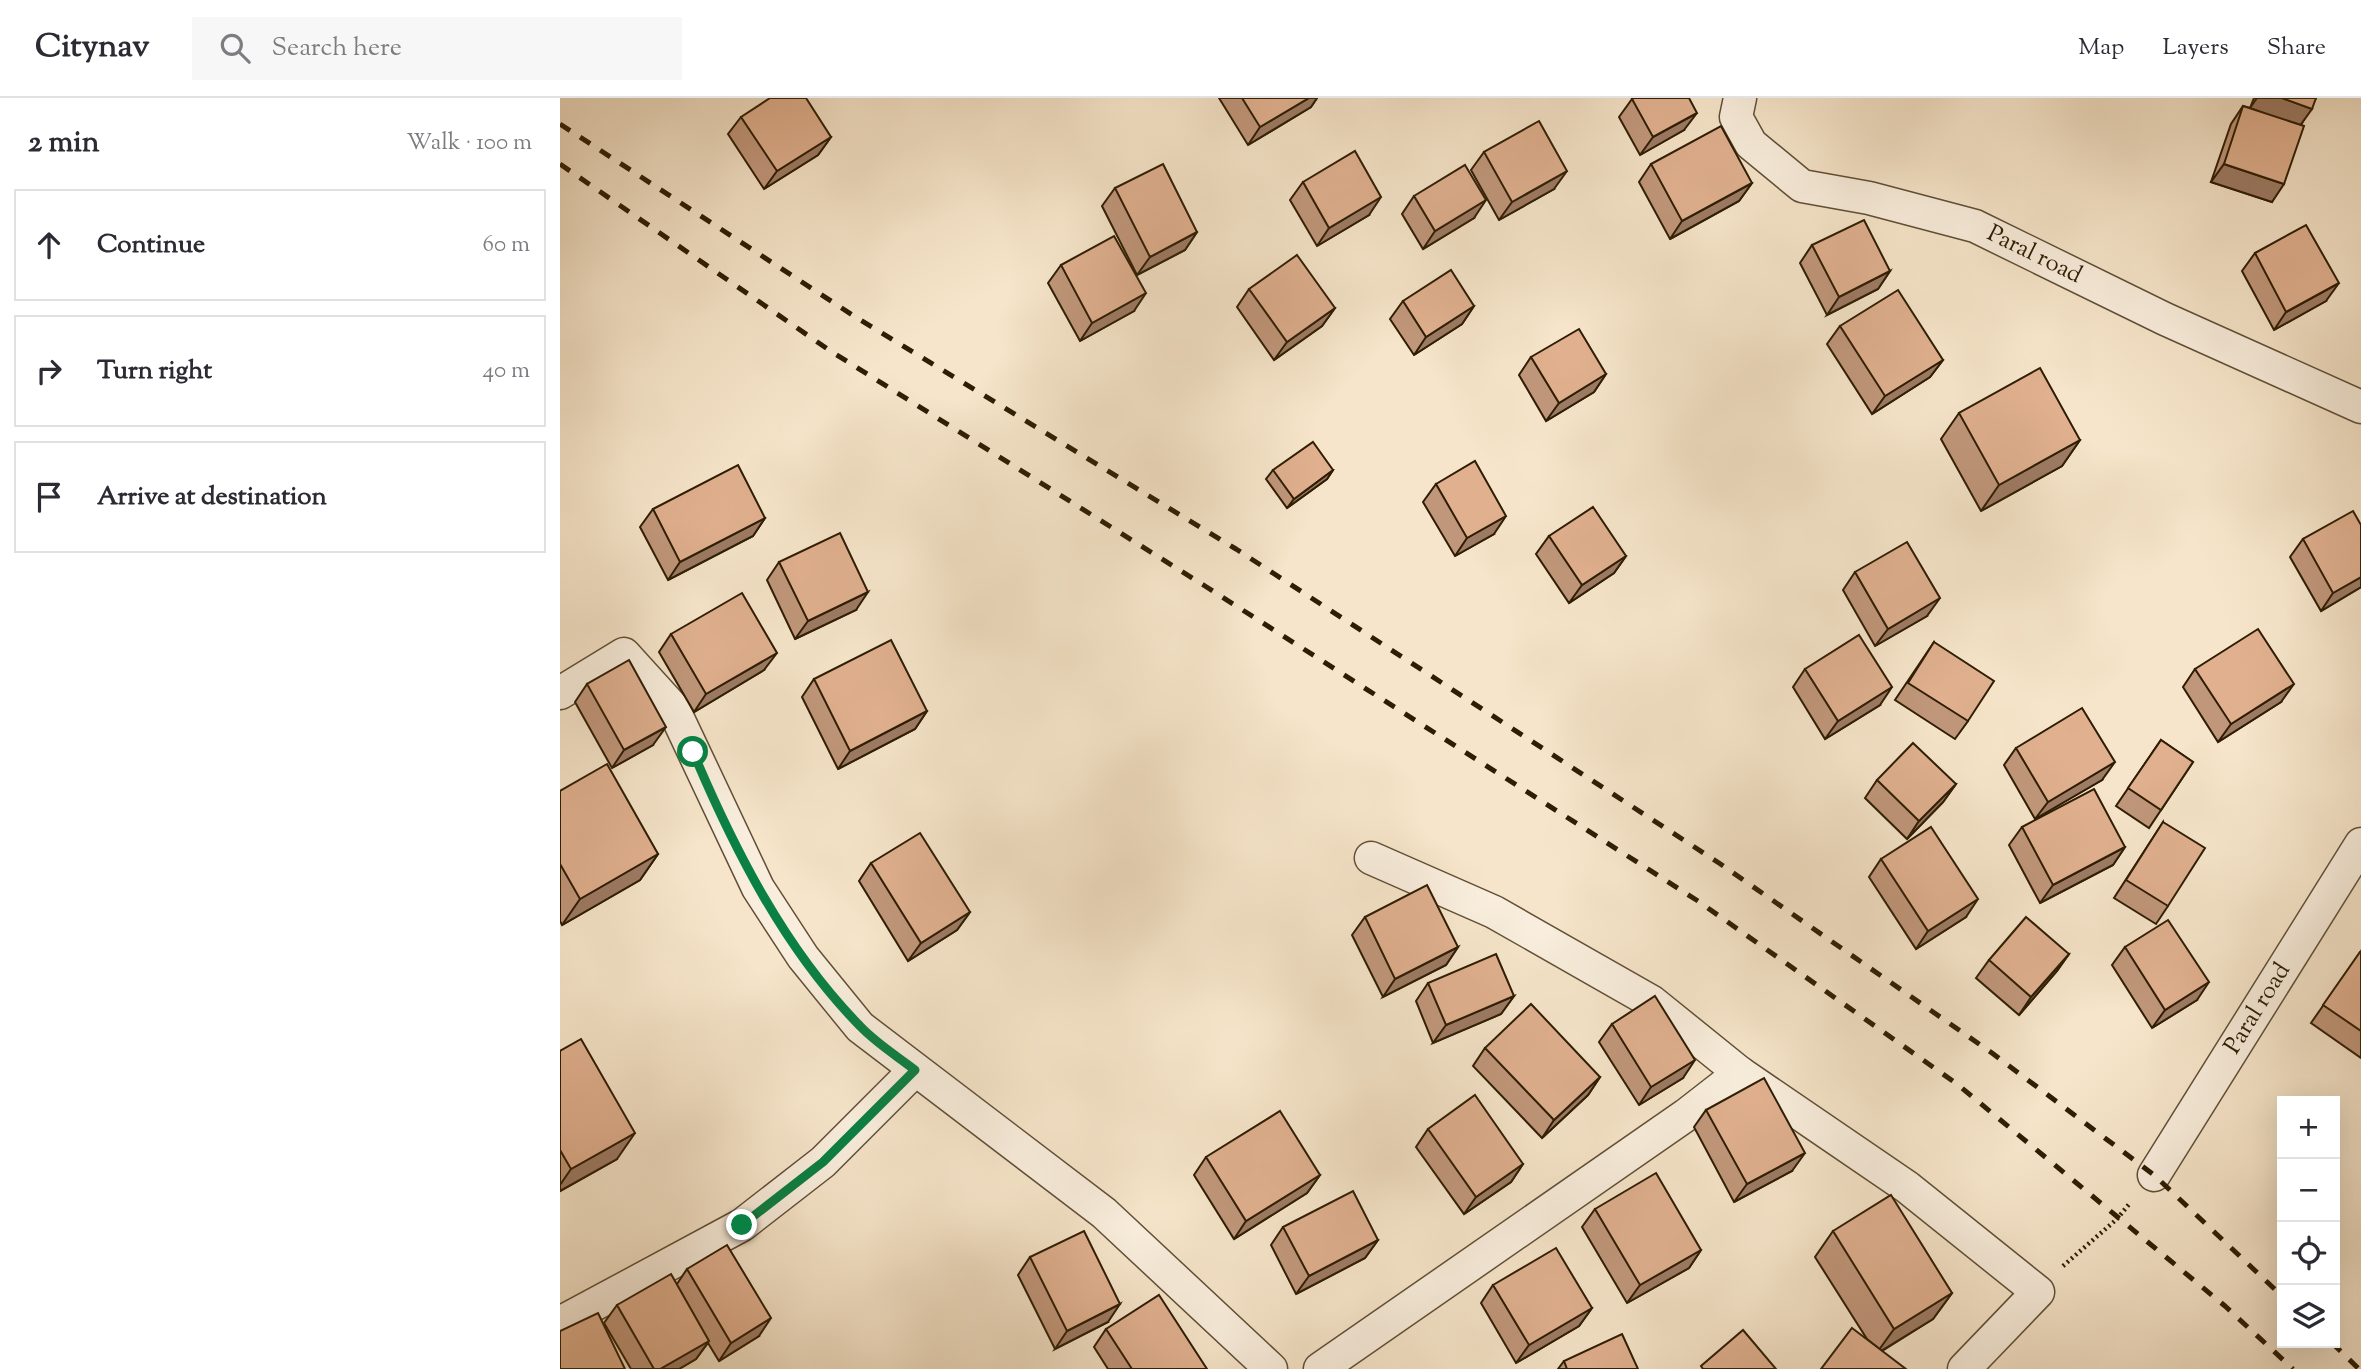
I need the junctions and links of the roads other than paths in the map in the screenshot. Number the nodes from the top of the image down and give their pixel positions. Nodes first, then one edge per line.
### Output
1 (1740, 98) edge
2 (2361, 407) edge
3 (560, 693) edge
4 (2361, 844) edge
5 (1371, 858) dead end
6 (915, 1070) junction
7 (1740, 1073) junction
8 (2154, 1175) road end
9 (560, 1323) edge
10 (1271, 1369) edge
11 (1320, 1369) edge
12 (1964, 1369) edge

1 - 2 street, Paral road
3 - 6 street
4 - 8 street, Paral road
5 - 7 street
6 - 9 street
6 - 10 street
7 - 11 street
7 - 12 street

